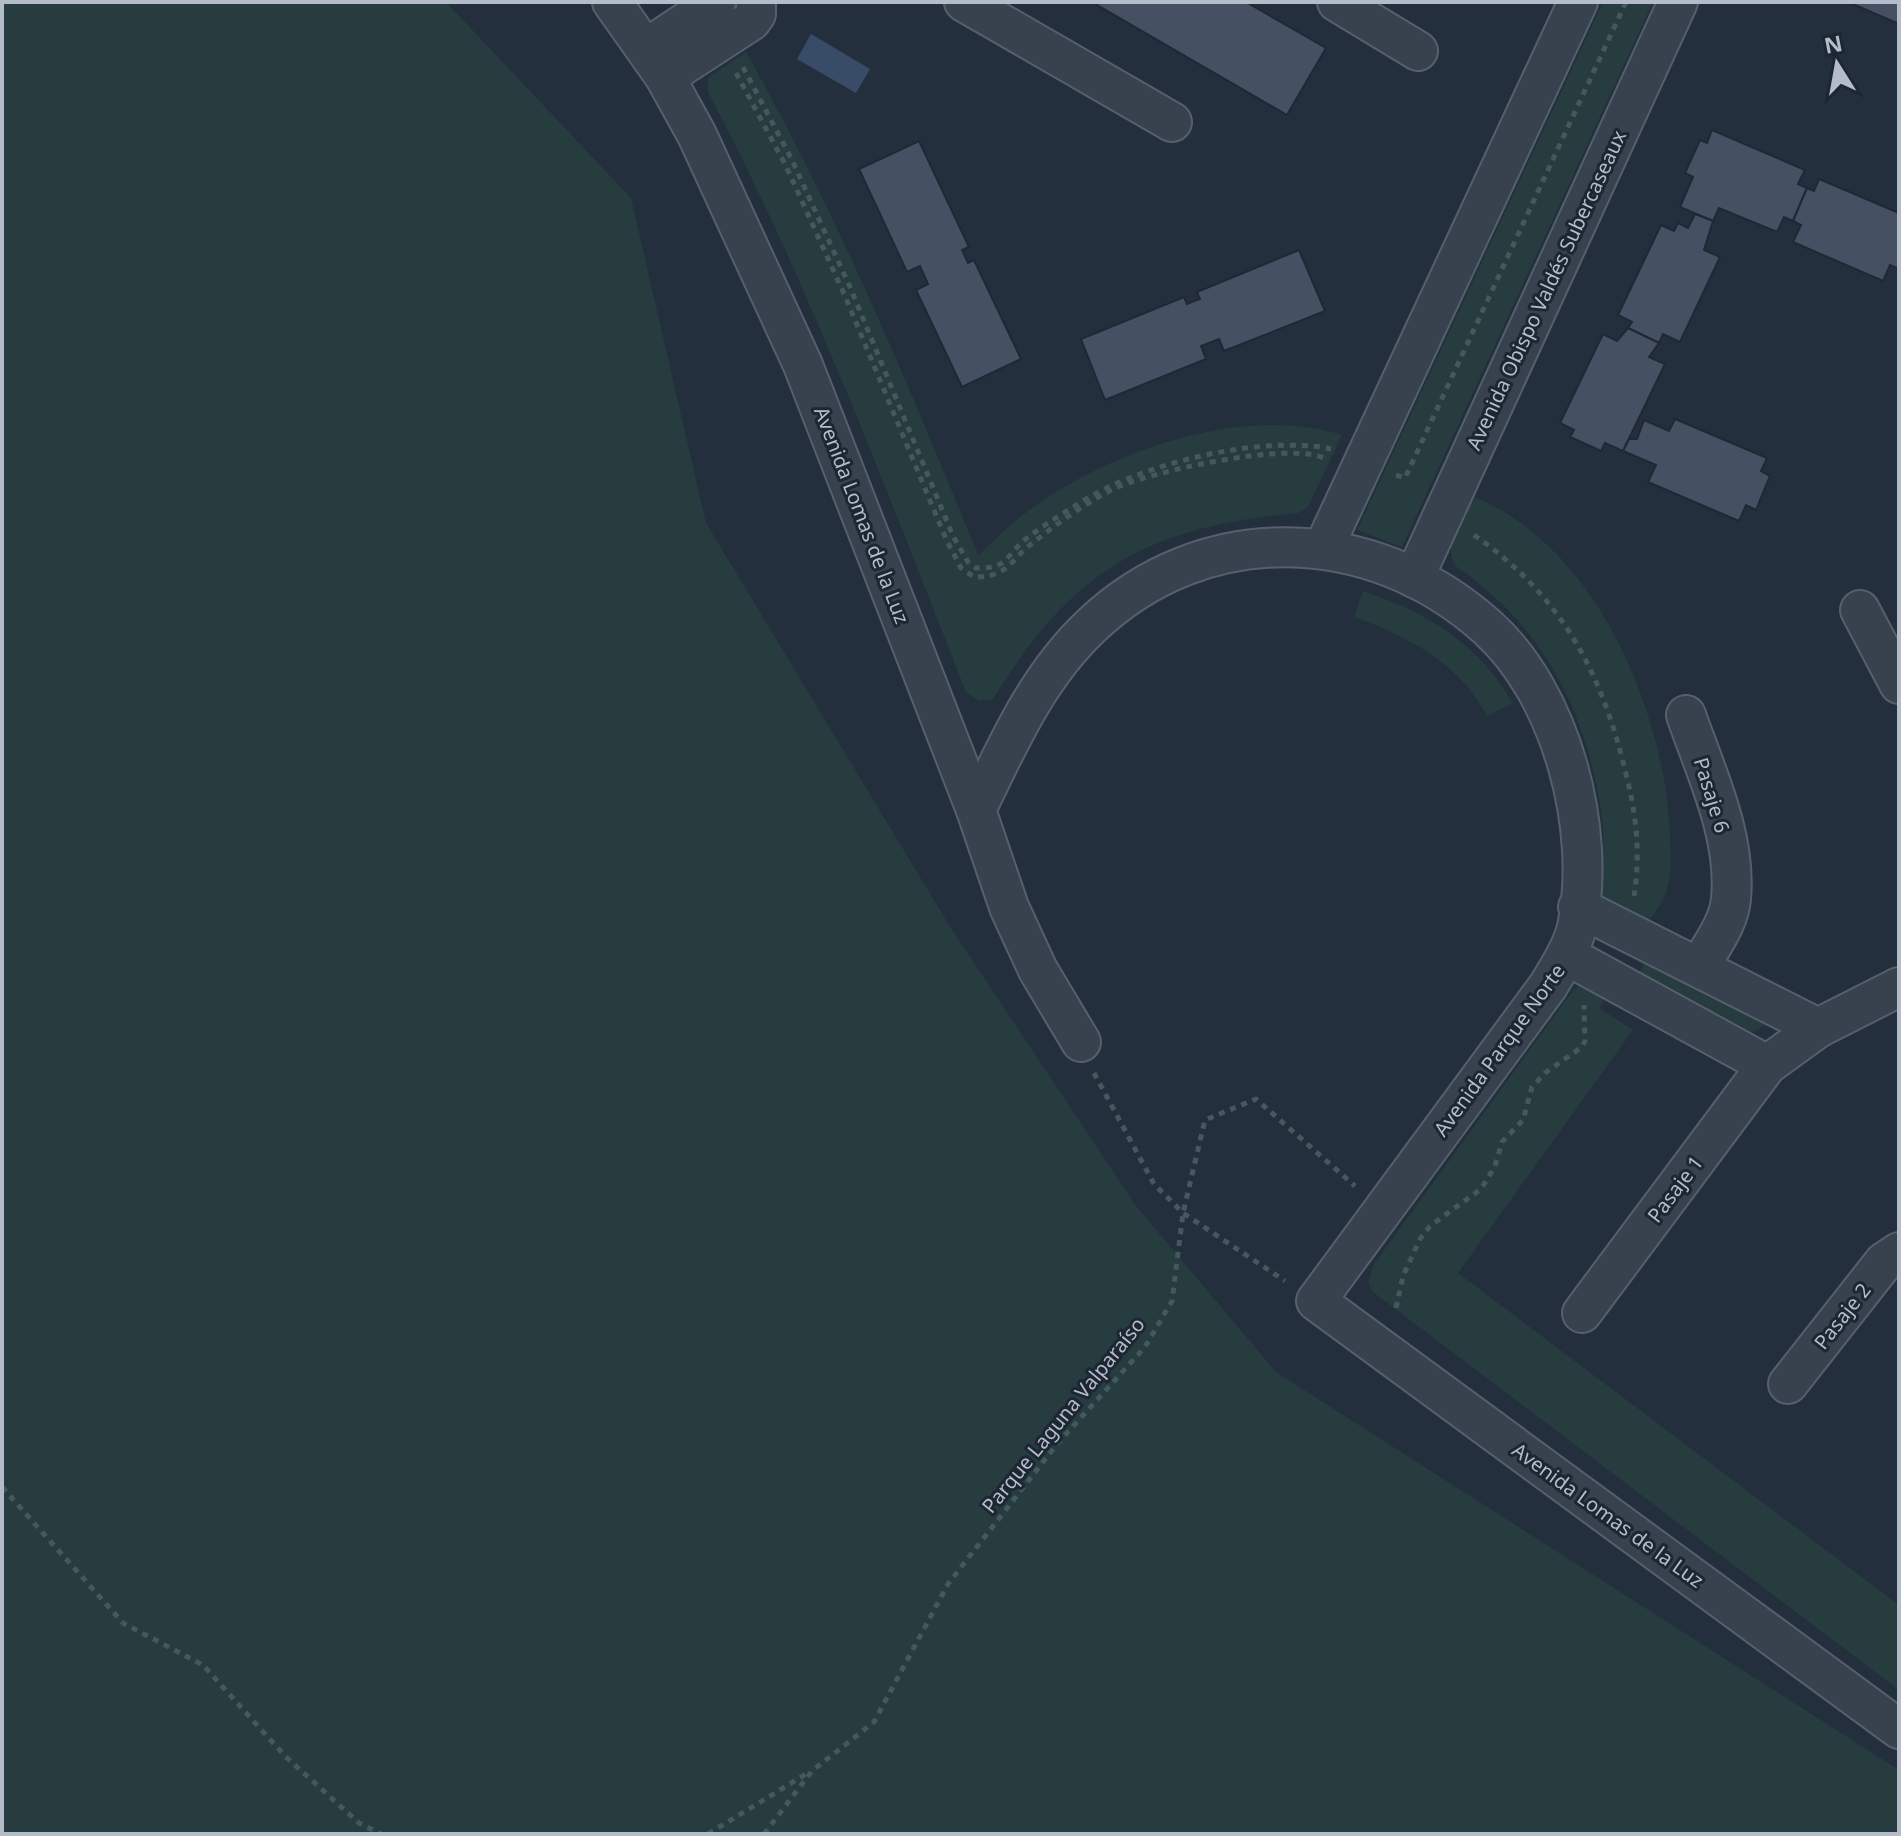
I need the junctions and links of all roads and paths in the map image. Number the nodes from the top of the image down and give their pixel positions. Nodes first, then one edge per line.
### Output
1 (612, 2) edge
2 (756, 2) edge
3 (964, 2) edge
4 (1337, 2) edge
5 (1578, 2) edge
6 (1626, 2) edge
7 (1678, 2) edge
8 (719, 27) edge
9 (1418, 51) dead end
10 (656, 62) junction
11 (1172, 122) dead end
12 (1360, 470) junction
13 (1324, 547) junction
14 (1414, 578) junction
15 (1860, 610) dead end
16 (1899, 684) edge
17 (1686, 715) dead end
18 (976, 810) junction
19 (1578, 907) junction
20 (1566, 955) junction
21 (1700, 966) junction
22 (1899, 987) edge
23 (1589, 992) dead end
24 (1818, 1028) junction
25 (1081, 1042) joint
26 (1767, 1065) junction
27 (1383, 1211) junction
28 (1183, 1213) junction
29 (1899, 1252) edge
30 (1316, 1301) junction
31 (1396, 1308) dead end
32 (1582, 1313) dead end
33 (1788, 1384) dead end
34 (2, 1487) edge
35 (1899, 1729) edge
36 (812, 1771) junction
37 (381, 1834) edge
38 (708, 1834) edge
39 (764, 1834) edge

1 - 10 street, Avenida Lomas de la Luz
2 - 8 street
3 - 11 street
4 - 9 street
5 - 12 street
6 - 12 path
7 - 14 street, Avenida Obispo Valdés Subercaseaux
8 - 10 street
8 - 12 path
8 - 12 path
10 - 18 street, Avenida Lomas de la Luz
12 - 13 street
13 - 14 street, Avenida Parque Norte
13 - 18 street, Avenida Parque Norte
14 - 19 street, Avenida Parque Norte
15 - 16 street
17 - 21 street, Pasaje 6
18 - 25 street, Avenida Lomas de la Luz
19 - 20 street, Avenida Parque Norte
19 - 21 street
20 - 26 street
20 - 27 street, Avenida Parque Norte
21 - 24 street
22 - 24 street, Pasaje 1
23 - 31 path
24 - 26 street, Pasaje 1
25 - 28 path
26 - 32 street, Pasaje 1
27 - 28 path, Parque Laguna Valparaíso
27 - 30 street, Avenida Parque Norte
28 - 30 path
28 - 36 path, Parque Laguna Valparaíso
29 - 33 street, Pasaje 2
30 - 35 street, Avenida Lomas de la Luz
34 - 37 path
36 - 38 path
36 - 39 path, Parque Laguna Valparaíso

